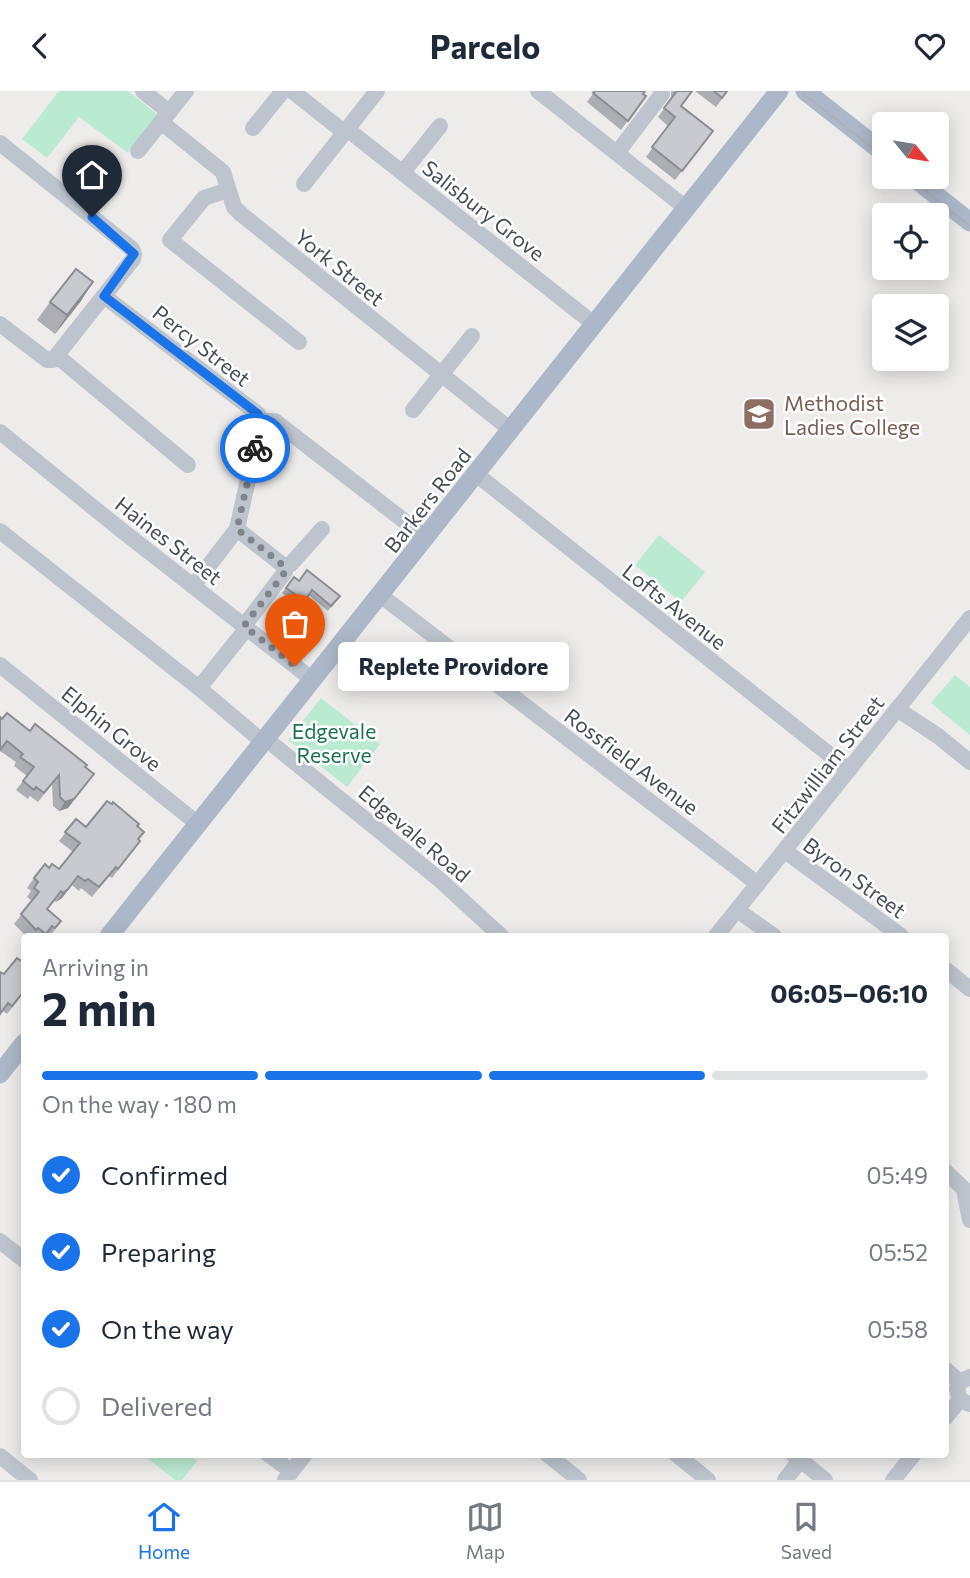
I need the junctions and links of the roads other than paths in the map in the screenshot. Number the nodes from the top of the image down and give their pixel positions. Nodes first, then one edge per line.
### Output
1 (143, 91) edge
2 (186, 91) edge
3 (283, 91) edge
4 (292, 91) edge
5 (377, 91) edge
6 (538, 91) edge
7 (779, 91) edge
8 (805, 91) edge
9 (662, 92) edge
10 (165, 117) junction
11 (440, 125) dead end
12 (253, 128) dead end
13 (346, 131) junction
14 (0, 143) edge
15 (872, 144) edge
16 (138, 151) dead end
17 (617, 153) junction
18 (402, 172) junction
19 (304, 184) dead end
20 (928, 189) edge
21 (228, 190) junction
22 (686, 208) junction
23 (970, 222) edge
24 (104, 296) junction
25 (0, 324) edge
26 (594, 324) junction
27 (472, 336) dead end
28 (299, 342) dead end
29 (55, 358) junction
30 (441, 375) junction
31 (413, 410) dead end
32 (261, 421) junction
33 (511, 430) junction
34 (0, 432) edge
35 (188, 465) dead end
36 (476, 474) junction
37 (237, 529) junction
38 (322, 529) dead end
39 (0, 531) edge
40 (425, 537) junction
41 (284, 566) junction
42 (193, 586) junction
43 (380, 595) junction
44 (970, 618) edge
45 (245, 627) junction
46 (0, 665) edge
47 (313, 680) junction
48 (199, 688) junction
49 (900, 705) junction
50 (265, 741) junction
51 (970, 761) edge
52 (849, 770) junction
53 (198, 824) junction
54 (785, 851) junction
55 (758, 884) junction
56 (737, 910) junction
57 (111, 933) edge
58 (498, 933) edge
59 (718, 933) edge
60 (770, 933) edge
61 (897, 933) edge
62 (949, 972) edge
63 (970, 989) edge
64 (21, 1047) edge
65 (0, 1074) edge
66 (949, 1175) edge
67 (970, 1220) edge
68 (0, 1241) edge
69 (21, 1258) edge
70 (949, 1371) edge
71 (965, 1380) edge
72 (965, 1402) edge
73 (949, 1414) edge
74 (0, 1456) edge
75 (271, 1458) edge
76 (301, 1458) edge
77 (552, 1458) edge
78 (681, 1458) edge
79 (798, 1458) edge
80 (801, 1458) edge
81 (911, 1458) edge
82 (284, 1473) edge
83 (30, 1480) edge
84 (579, 1480) edge
85 (708, 1480) edge
86 (785, 1480) edge
87 (825, 1480) edge
88 (893, 1480) edge

1 - 10 street, York Street
2 - 10 street
3 - 12 street
4 - 13 street, Salisbury Grove
5 - 13 street
6 - 17 street
7 - 22 main road, Barkers Road
8 - 15 main road
9 - 17 street
10 - 16 street
10 - 21 street, York Street
11 - 18 street
13 - 18 street, Salisbury Grove
13 - 19 street
14 - 24 street
17 - 22 street
18 - 26 street, Salisbury Grove
20 - 23 main road
21 - 28 street
21 - 30 street, York Street
22 - 26 main road, Barkers Road
24 - 29 street
24 - 32 street, Percy Street
25 - 29 street
26 - 33 main road, Barkers Road
27 - 30 street
29 - 35 street
30 - 31 street
30 - 33 street, York Street
32 - 37 street
32 - 40 street
33 - 36 main road, Barkers Road
34 - 42 street, Haines Street
36 - 40 main road, Barkers Road
36 - 52 street, Lofts Avenue
37 - 41 street
37 - 42 street
38 - 41 street
39 - 48 street, Edgevale Road
40 - 43 main road, Barkers Road
41 - 45 street
42 - 45 street, Haines Street
43 - 47 main road, Barkers Road
43 - 55 street, Rossfield Avenue
44 - 49 street, Fitzwilliam Street
45 - 47 street, Haines Street
45 - 48 street
46 - 53 street, Elphin Grove
47 - 50 main road, Barkers Road
48 - 50 street, Edgevale Road
49 - 51 street
49 - 52 street, Fitzwilliam Street
50 - 53 main road, Barkers Road
50 - 58 street, Edgevale Road
52 - 54 street, Fitzwilliam Street
53 - 57 main road, Barkers Road
54 - 55 street, Fitzwilliam Street
54 - 61 street, Byron Street
55 - 56 street, Fitzwilliam Street
56 - 59 street, Fitzwilliam Street
56 - 60 street
62 - 63 street
64 - 65 main road
66 - 67 street
68 - 69 street
70 - 71 street
71 - 72 street
72 - 73 street
74 - 83 street
75 - 82 street
76 - 82 street
77 - 84 street
78 - 85 street
79 - 86 street
80 - 87 street
81 - 88 street

